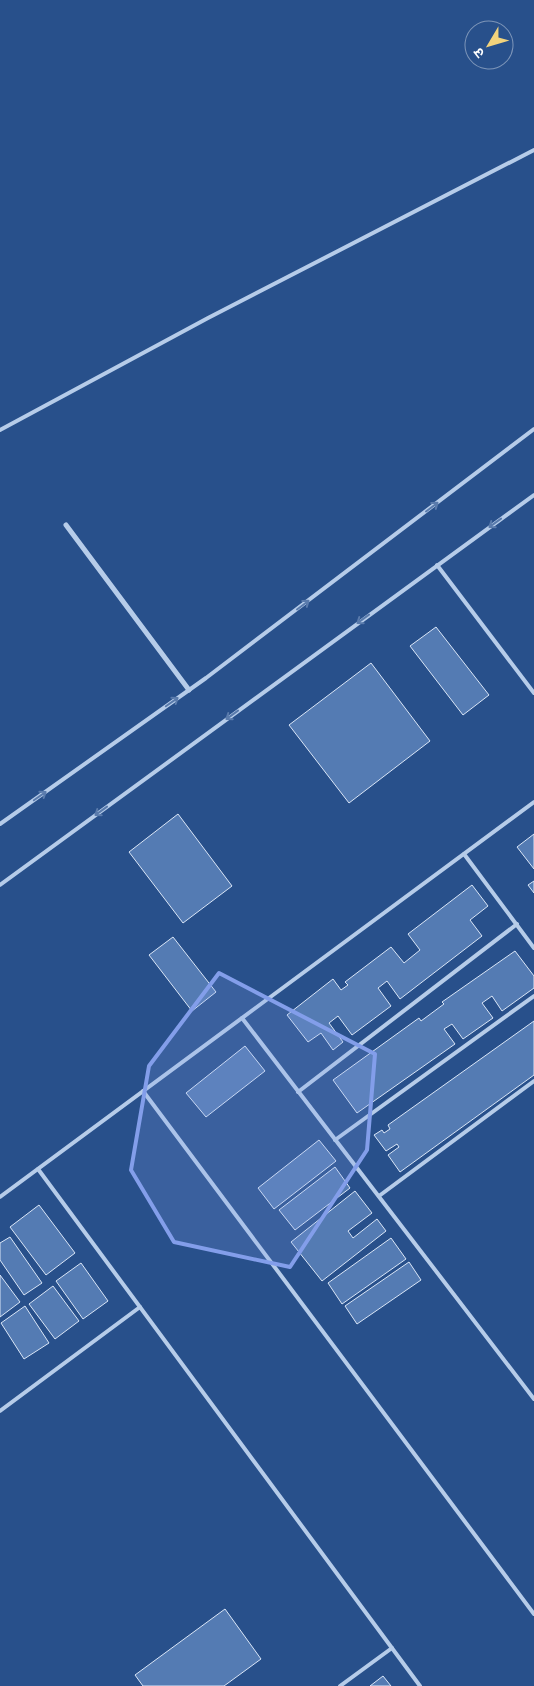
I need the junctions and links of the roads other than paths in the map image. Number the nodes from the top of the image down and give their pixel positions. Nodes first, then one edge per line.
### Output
1 (534, 150) edge
2 (534, 429) edge
3 (0, 430) edge
4 (534, 495) edge
5 (66, 525) dead end
6 (437, 565) junction
7 (189, 690) junction
8 (534, 693) edge
9 (534, 802) edge
10 (0, 824) edge
11 (464, 854) junction
12 (0, 884) edge
13 (517, 924) junction
14 (534, 948) edge
15 (534, 996) edge
16 (242, 1018) junction
17 (534, 1081) edge
18 (143, 1090) junction
19 (298, 1092) junction
20 (335, 1140) junction
21 (38, 1169) junction
22 (378, 1196) junction
23 (0, 1197) edge
24 (140, 1307) junction
25 (534, 1399) edge
26 (0, 1411) edge
27 (534, 1614) edge
28 (392, 1648) junction
29 (340, 1686) edge
30 (420, 1686) edge

1 - 3 lane
7 -> 2 lane
4 -> 6 lane
5 - 7 street
6 - 8 lane
6 -> 12 lane
10 -> 7 lane
9 - 11 lane
11 - 13 lane
11 - 16 lane
13 - 14 lane
13 - 19 lane
15 - 20 lane
16 - 18 lane
16 - 19 lane
17 - 22 lane
18 - 21 lane
18 - 27 lane
19 - 20 lane
20 - 22 lane
21 - 23 lane
21 - 24 lane
22 - 25 lane
24 - 26 lane
24 - 28 lane
28 - 29 lane
28 - 30 lane

